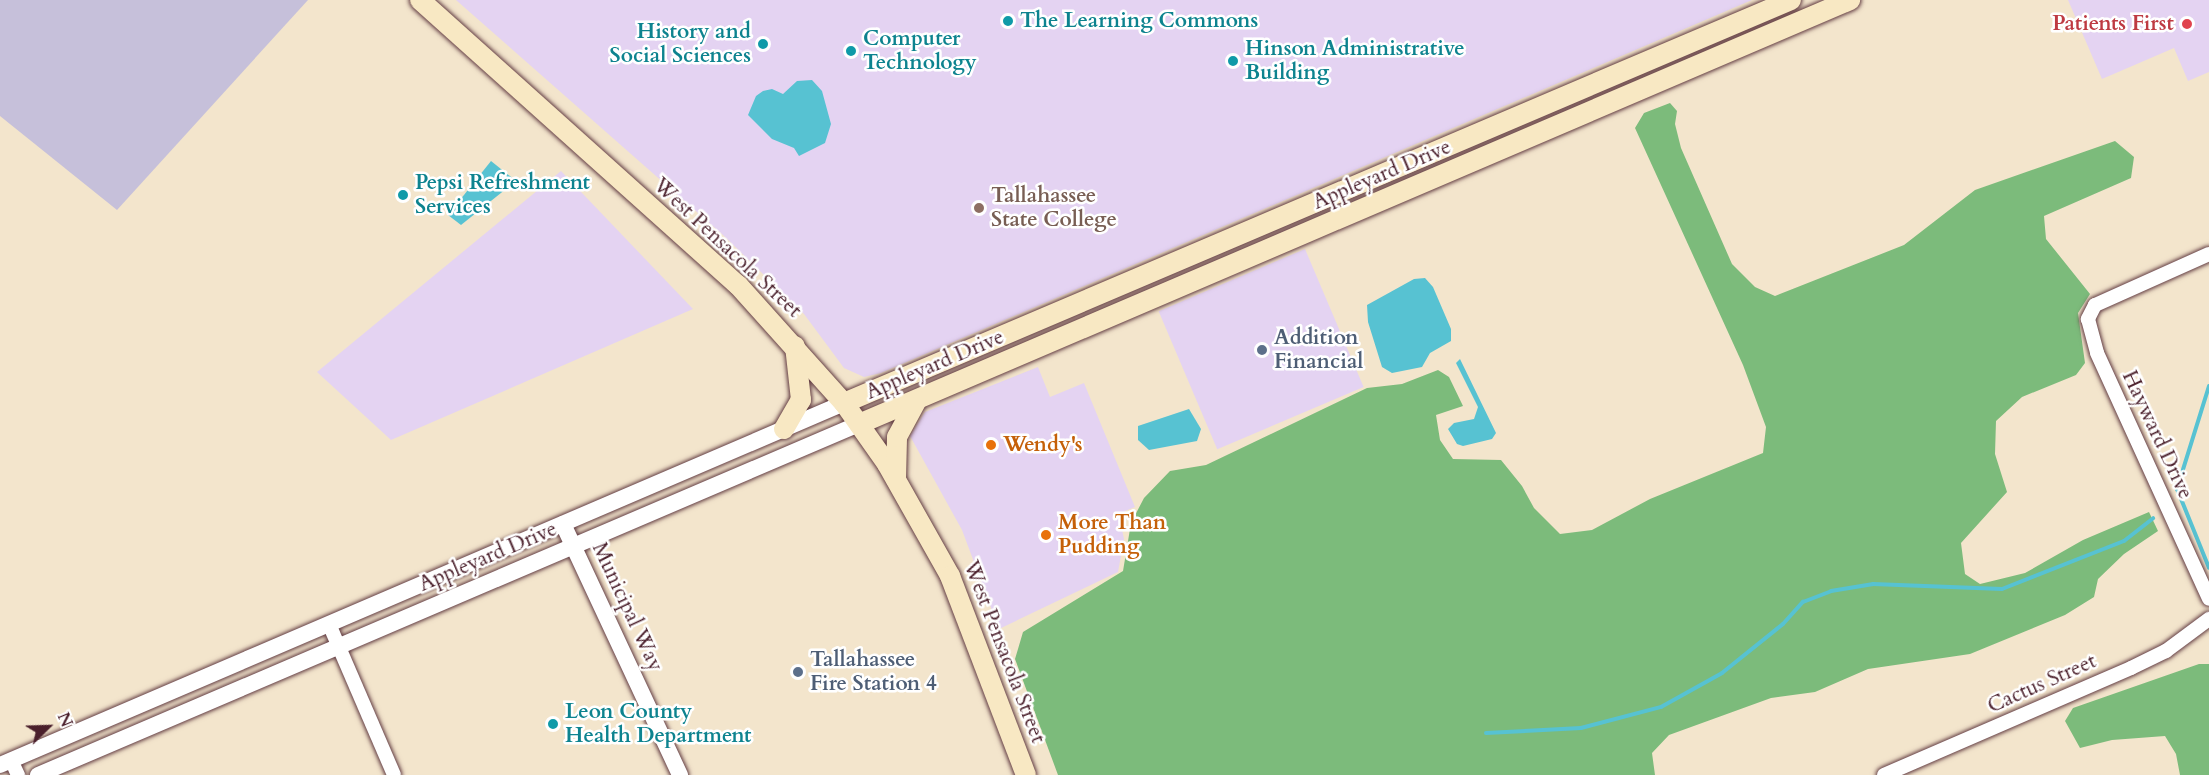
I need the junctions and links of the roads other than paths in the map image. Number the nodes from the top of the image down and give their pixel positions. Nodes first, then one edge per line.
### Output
1 (420, 0) edge
2 (1850, 0) edge
3 (1787, 2) edge
4 (1792, 25) junction
5 (1530, 111) junction
6 (1539, 133) junction
7 (1298, 210) junction
8 (1307, 233) junction
9 (2209, 254) edge
10 (1134, 280) junction
11 (1154, 298) junction
12 (795, 346) junction
13 (917, 399) junction
14 (844, 403) junction
15 (859, 424) junction
16 (784, 429) junction
17 (896, 478) junction
18 (563, 524) junction
19 (574, 547) junction
20 (2209, 599) edge
21 (2209, 619) edge
22 (329, 624) junction
23 (339, 646) junction
24 (10, 767) edge
25 (38, 775) edge
26 (394, 775) edge
27 (680, 775) edge
28 (1026, 775) edge
29 (1884, 775) edge

1 - 12 main road, West Pensacola Street
2 - 4 main road, Appleyard Drive
3 - 4 street
3 - 5 main road, Appleyard Drive
4 - 6 main road, Appleyard Drive
5 - 6 street
5 - 7 main road, Appleyard Drive
6 - 8 main road, Appleyard Drive
7 - 8 street
7 - 10 main road, Appleyard Drive
8 - 11 main road, Appleyard Drive
9 - 20 street, Hayward Drive
10 - 11 street
10 - 14 main road, Appleyard Drive
11 - 13 main road, Appleyard Drive
12 - 14 main road, West Pensacola Street
12 - 16 main road
13 - 15 main road, Appleyard Drive
13 - 17 main road
14 - 15 main road, West Pensacola Street
14 - 16 street, Appleyard Drive
15 - 17 main road, West Pensacola Street
15 - 19 street, Appleyard Drive
16 - 18 street, Appleyard Drive
17 - 28 main road, West Pensacola Street
18 - 19 street, Municipal Way
18 - 22 street, Appleyard Drive
19 - 23 street, Appleyard Drive
19 - 27 street, Municipal Way
21 - 29 street, Cactus Street
22 - 23 street
22 - 24 street, Appleyard Drive
23 - 25 street, Appleyard Drive
23 - 26 street

